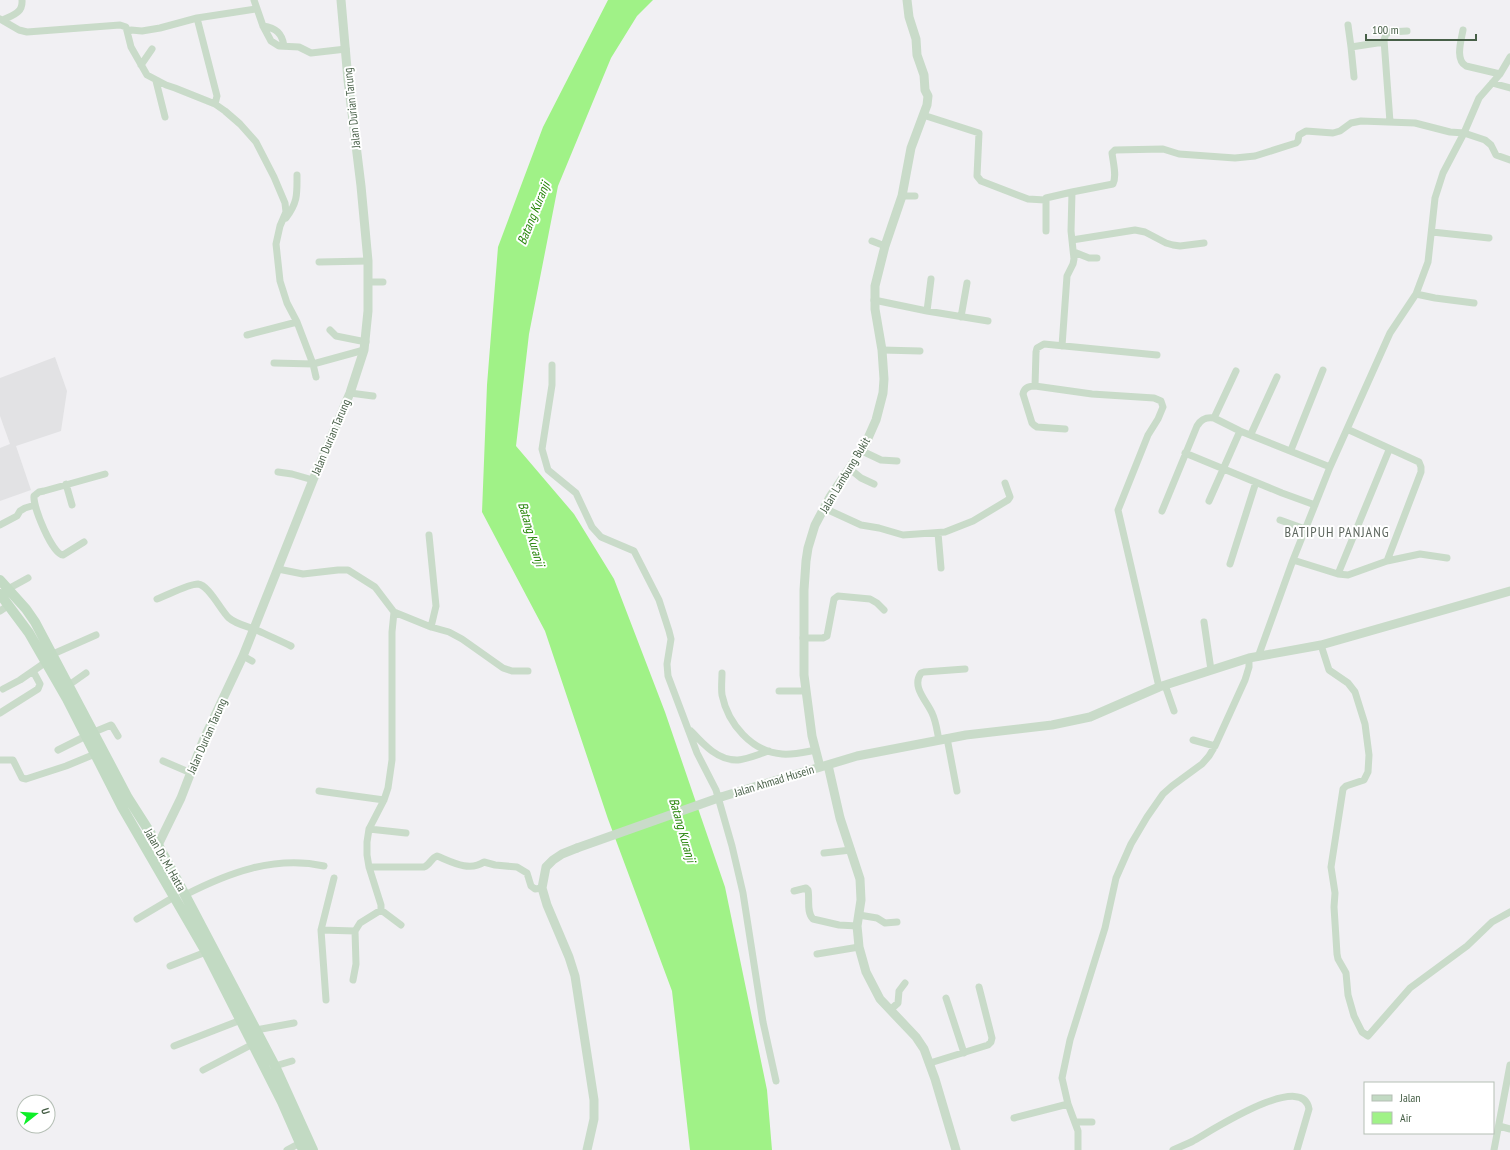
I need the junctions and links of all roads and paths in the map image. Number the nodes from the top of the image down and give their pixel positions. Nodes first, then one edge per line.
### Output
1 (22, 0) edge
2 (254, 0) edge
3 (341, 0) edge
4 (907, 0) edge
5 (256, 9) junction
6 (197, 18) junction
7 (2, 20) edge
8 (1348, 25) dead end
9 (263, 26) junction
10 (1462, 30) dead end
11 (1407, 31) dead end
12 (128, 32) junction
13 (1384, 42) junction
14 (284, 46) junction
15 (1351, 46) junction
16 (152, 49) dead end
17 (346, 49) junction
18 (1510, 57) edge
19 (141, 65) junction
20 (1500, 74) junction
21 (1354, 77) dead end
22 (156, 81) junction
23 (1492, 83) junction
24 (1510, 88) edge
25 (215, 104) junction
26 (923, 115) junction
27 (165, 117) dead end
28 (1390, 122) junction
29 (1464, 133) junction
30 (1510, 160) edge
31 (297, 175) dead end
32 (1072, 192) junction
33 (902, 196) junction
34 (915, 196) dead end
35 (1045, 200) junction
36 (280, 226) junction
37 (1046, 231) dead end
38 (1432, 232) junction
39 (1489, 238) dead end
40 (1072, 240) junction
41 (872, 241) dead end
42 (1204, 243) dead end
43 (885, 246) junction
44 (1074, 252) junction
45 (1097, 258) dead end
46 (368, 261) junction
47 (319, 262) dead end
48 (931, 279) dead end
49 (369, 282) junction
50 (383, 282) dead end
51 (967, 283) dead end
52 (1416, 294) junction
53 (874, 300) junction
54 (1474, 303) dead end
55 (927, 311) junction
56 (961, 317) junction
57 (988, 321) dead end
58 (296, 322) junction
59 (330, 330) dead end
60 (247, 335) dead end
61 (365, 346) junction
62 (1062, 346) junction
63 (882, 350) junction
64 (920, 351) dead end
65 (1157, 355) dead end
66 (274, 363) dead end
67 (313, 364) junction
68 (552, 366) dead end
69 (1323, 370) dead end
70 (1236, 372) dead end
71 (1277, 377) dead end
72 (316, 378) dead end
73 (1034, 386) junction
74 (350, 393) junction
75 (373, 396) dead end
76 (1214, 418) junction
77 (1065, 429) dead end
78 (1347, 429) junction
79 (1240, 431) junction
80 (1251, 434) junction
81 (1291, 450) junction
82 (1389, 450) junction
83 (862, 451) junction
84 (1185, 453) junction
85 (897, 461) dead end
86 (1330, 467) junction
87 (850, 469) junction
88 (1224, 469) junction
89 (278, 472) dead end
90 (105, 474) dead end
91 (313, 480) junction
92 (1256, 482) junction
93 (1004, 483) dead end
94 (66, 484) junction
95 (874, 484) dead end
96 (1209, 501) dead end
97 (35, 505) junction
98 (72, 505) dead end
99 (1316, 505) junction
100 (824, 508) junction
101 (1162, 511) dead end
102 (1280, 520) dead end
103 (0, 525) edge
104 (1305, 529) junction
105 (938, 533) junction
106 (429, 536) dead end
107 (84, 542) dead end
108 (1447, 558) dead end
109 (1293, 560) junction
110 (1387, 561) junction
111 (1230, 564) dead end
112 (941, 568) dead end
113 (278, 569) junction
114 (1338, 574) junction
115 (28, 578) dead end
116 (0, 580) edge
117 (4, 592) edge
118 (1510, 592) edge
119 (157, 599) dead end
120 (9, 605) junction
121 (884, 610) dead end
122 (0, 611) edge
123 (394, 612) junction
124 (1204, 622) dead end
125 (431, 627) junction
126 (253, 629) junction
127 (96, 635) dead end
128 (803, 638) junction
129 (1321, 645) junction
130 (291, 646) dead end
131 (53, 654) junction
132 (243, 656) junction
133 (1254, 657) junction
134 (252, 661) dead end
135 (46, 662) junction
136 (965, 669) dead end
137 (1211, 670) junction
138 (33, 671) junction
139 (528, 671) dead end
140 (86, 673) dead end
141 (722, 673) dead end
142 (69, 685) junction
143 (1162, 686) junction
144 (3, 689) dead end
145 (779, 691) dead end
146 (806, 691) junction
147 (1174, 711) dead end
148 (0, 713) edge
149 (688, 728) junction
150 (90, 734) junction
151 (118, 736) dead end
152 (943, 739) junction
153 (1193, 740) dead end
154 (1215, 746) junction
155 (58, 750) dead end
156 (816, 750) junction
157 (769, 751) junction
158 (95, 754) junction
159 (0, 760) edge
160 (163, 761) dead end
161 (824, 766) junction
162 (109, 771) junction
163 (191, 773) junction
164 (319, 791) dead end
165 (956, 791) dead end
166 (384, 800) junction
167 (370, 829) junction
168 (406, 833) dead end
169 (158, 845) junction
170 (851, 850) junction
171 (824, 853) dead end
172 (324, 866) dead end
173 (369, 867) junction
174 (334, 878) dead end
175 (542, 888) junction
176 (794, 891) dead end
177 (185, 895) junction
178 (174, 897) junction
179 (381, 910) junction
180 (1510, 912) edge
181 (859, 915) junction
182 (137, 919) dead end
183 (897, 922) dead end
184 (401, 925) dead end
185 (857, 926) junction
186 (321, 930) junction
187 (355, 931) junction
188 (859, 947) junction
189 (206, 952) junction
190 (817, 954) dead end
191 (170, 966) dead end
192 (353, 980) dead end
193 (905, 983) dead end
194 (979, 987) dead end
195 (946, 998) dead end
196 (326, 1000) dead end
197 (890, 1010) junction
198 (241, 1020) junction
199 (294, 1023) dead end
200 (256, 1030) junction
201 (253, 1044) junction
202 (174, 1046) dead end
203 (964, 1053) junction
204 (292, 1061) dead end
205 (930, 1063) junction
206 (1510, 1065) edge
207 (271, 1066) junction
208 (203, 1070) dead end
209 (776, 1081) dead end
210 (1068, 1104) junction
211 (1014, 1118) dead end
212 (1075, 1122) junction
213 (1092, 1122) dead end
214 (1499, 1126) junction
215 (1510, 1129) edge
216 (302, 1147) edge
217 (287, 1150) edge
218 (313, 1150) edge
219 (587, 1150) edge
220 (956, 1150) edge
221 (1078, 1150) edge
222 (1173, 1150) edge
223 (1297, 1150) edge
224 (1494, 1150) edge

1 - 7 street
2 - 5 street
3 - 17 street, Jalan Durian Tarung
4 - 26 street, Jalan Lambung Bukit
5 - 6 street
5 - 9 street
6 - 12 street
6 - 25 street
7 - 12 street
8 - 15 street
9 - 14 street
9 - 14 street
10 - 20 street
11 - 13 street
12 - 19 street
13 - 15 street
13 - 28 street
14 - 17 street
15 - 21 street
16 - 19 street
17 - 46 street, Jalan Durian Tarung
18 - 20 street
19 - 22 street
20 - 23 street
22 - 25 street
22 - 27 street
23 - 24 street
23 - 29 street
25 - 36 street
26 - 33 street, Jalan Lambung Bukit
26 - 35 street
28 - 29 street
28 - 32 street
29 - 30 street
29 - 38 street
31 - 36 street
32 - 35 street
32 - 40 street
33 - 34 street
33 - 43 street, Jalan Lambung Bukit
35 - 37 street
36 - 58 street
38 - 39 street
38 - 52 street
40 - 42 street
40 - 44 street
41 - 43 street
43 - 53 street, Jalan Lambung Bukit
44 - 45 street
44 - 62 street
46 - 47 street
46 - 49 street, Jalan Durian Tarung
48 - 55 street
49 - 50 street
49 - 61 street, Jalan Durian Tarung
51 - 56 street
52 - 54 street
52 - 78 street
53 - 55 street
53 - 63 street, Jalan Lambung Bukit
55 - 56 street
56 - 57 street
58 - 60 street
58 - 67 street
59 - 61 street
61 - 67 street
61 - 74 street, Jalan Durian Tarung
62 - 65 street
62 - 73 street
63 - 64 street
63 - 83 street, Jalan Lambung Bukit
66 - 67 street
67 - 72 street
68 - 149 street
69 - 81 street
70 - 76 street
71 - 80 street
73 - 77 street
73 - 143 street
74 - 75 street
74 - 91 street, Jalan Durian Tarung
76 - 79 street
76 - 84 street
78 - 82 street
78 - 86 street
79 - 80 street
79 - 88 street
80 - 81 street
81 - 86 street
82 - 110 street
82 - 114 street
83 - 85 street
83 - 87 street, Jalan Lambung Bukit
84 - 88 street
84 - 101 street
86 - 99 street
87 - 95 street
87 - 100 street, Jalan Lambung Bukit
88 - 92 street
88 - 96 street
89 - 91 street
90 - 94 street
91 - 113 street, Jalan Durian Tarung
92 - 99 street
92 - 111 street
93 - 105 street
94 - 97 street
94 - 98 street
97 - 103 street
97 - 107 street
99 - 104 street
100 - 105 street
100 - 128 street, Jalan Lambung Bukit
102 - 104 street
104 - 109 street
105 - 112 street
106 - 125 street
108 - 110 street
109 - 114 street
109 - 133 street
110 - 114 street
113 - 123 street
113 - 126 street, Jalan Durian Tarung
115 - 117 street
116 - 117 main road, Jalan Dr. M. Hatta
117 - 120 main road, Jalan Dr. M. Hatta
117 - 131 main road, Jalan Dr. M. Hatta
118 - 129 street, Jalan Ahmad Husein
119 - 126 street
120 - 122 street
120 - 135 main road, Jalan Dr. M. Hatta
121 - 128 street
123 - 125 street
123 - 166 street
124 - 137 street
125 - 139 street
126 - 130 street
126 - 132 street, Jalan Durian Tarung
127 - 131 street
128 - 146 street, Jalan Lambung Bukit
129 - 133 street, Jalan Ahmad Husein
129 - 180 street
131 - 142 main road, Jalan Dr. M. Hatta
132 - 134 street
132 - 163 street, Jalan Durian Tarung
133 - 137 street, Jalan Ahmad Husein
133 - 154 street
135 - 138 street
135 - 150 main road, Jalan Dr. M. Hatta
136 - 152 street
137 - 143 street, Jalan Ahmad Husein
138 - 144 street
138 - 148 street
140 - 142 street
141 - 157 street
142 - 150 main road, Jalan Dr. M. Hatta
143 - 147 street
143 - 152 street, Jalan Ahmad Husein
145 - 146 street
146 - 156 street, Jalan Lambung Bukit
149 - 157 street
149 - 209 street
150 - 151 street
150 - 155 street
150 - 158 main road, Jalan Dr. M. Hatta
150 - 162 main road, Jalan Dr. M. Hatta
152 - 161 street, Jalan Ahmad Husein
152 - 165 street
153 - 154 street
154 - 210 street
156 - 157 street
156 - 161 street, Jalan Lambung Bukit
158 - 159 street
158 - 162 main road, Jalan Dr. M. Hatta
160 - 163 street
161 - 170 street, Jalan Lambung Bukit
161 - 175 street, Jalan Ahmad Husein, bridge
162 - 169 main road, Jalan Dr. M. Hatta
162 - 178 main road, Jalan Dr. M. Hatta
163 - 169 street, Jalan Durian Tarung
164 - 166 street
166 - 167 street
167 - 168 street
167 - 173 street
169 - 177 main road, Jalan Dr. M. Hatta
170 - 171 street
170 - 181 street, Jalan Lambung Bukit
172 - 177 street
173 - 175 street
173 - 179 street
174 - 186 street
175 - 219 street
176 - 185 street
177 - 200 main road, Jalan Dr. M. Hatta
178 - 182 street
178 - 189 main road, Jalan Dr. M. Hatta
179 - 184 street
179 - 187 street
181 - 183 street
181 - 185 street, Jalan Lambung Bukit
185 - 188 street, Jalan Lambung Bukit
186 - 187 street
186 - 196 street
187 - 192 street
188 - 190 street
188 - 197 street, Jalan Lambung Bukit
189 - 191 street
189 - 198 main road, Jalan Dr. M. Hatta
193 - 197 street
194 - 203 street
195 - 203 street
197 - 205 street, Jalan Lambung Bukit
198 - 201 main road, Jalan Dr. M. Hatta
198 - 202 street
199 - 200 street
200 - 207 main road, Jalan Dr. M. Hatta
201 - 207 main road, Jalan Dr. M. Hatta
201 - 208 street
203 - 205 street
204 - 207 street
205 - 220 street, Jalan Lambung Bukit
206 - 214 street
207 - 216 main road, Jalan Dr. M. Hatta
207 - 218 main road, Jalan Dr. M. Hatta
210 - 211 street
210 - 212 street
212 - 213 street
212 - 221 street
214 - 215 street
214 - 224 street
216 - 217 street
222 - 223 street

